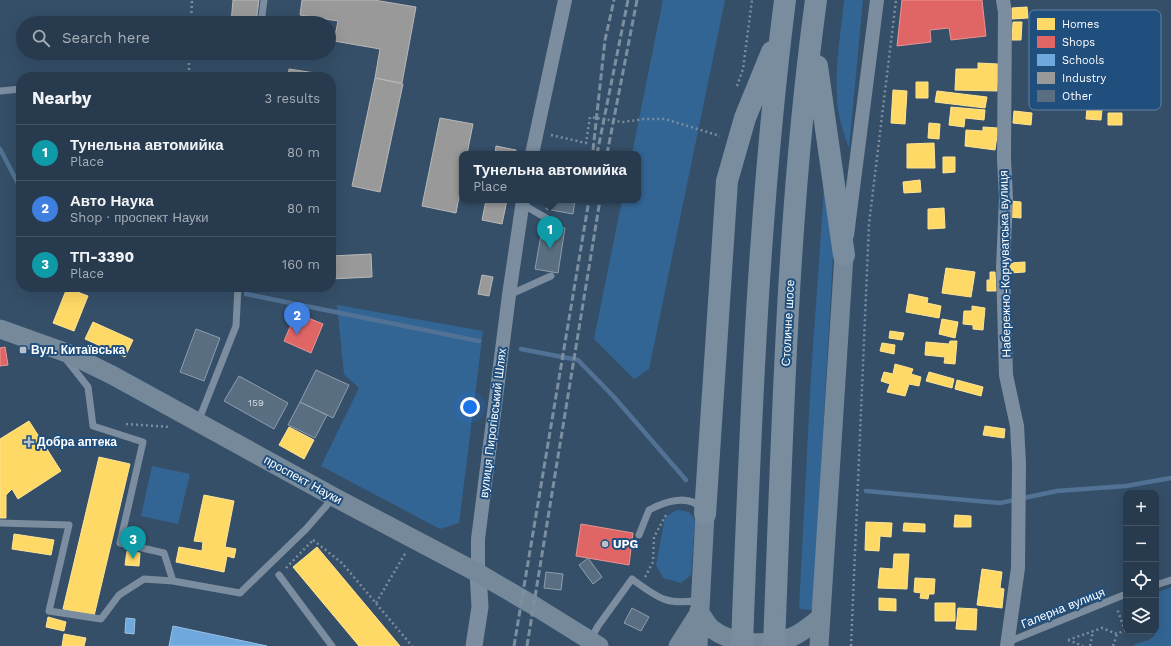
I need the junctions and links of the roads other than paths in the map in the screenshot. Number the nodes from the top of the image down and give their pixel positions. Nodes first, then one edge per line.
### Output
1 (264, 0) edge
2 (565, 0) edge
3 (784, 0) edge
4 (816, 0) edge
5 (877, 0) edge
6 (1003, 0) edge
7 (263, 16) edge
8 (781, 30) junction
9 (812, 32) junction
10 (16, 89) edge
11 (0, 91) edge
12 (533, 151) edge
13 (522, 203) edge
14 (524, 203) edge
15 (558, 225) dead end
16 (844, 255) junction
17 (551, 276) dead end
18 (238, 292) edge
19 (508, 295) junction
20 (0, 329) edge
21 (67, 353) junction
22 (198, 422) junction
23 (334, 497) junction
24 (705, 514) junction
25 (0, 523) edge
26 (639, 535) dead end
27 (478, 573) junction
28 (279, 576) dead end
29 (173, 580) junction
30 (1171, 580) edge
31 (1159, 583) edge
32 (1123, 595) edge
33 (700, 606) junction
34 (820, 618) junction
35 (595, 643) edge
36 (1008, 644) edge
37 (332, 646) edge
38 (474, 646) edge
39 (678, 646) edge
40 (698, 646) edge
41 (742, 646) edge
42 (774, 646) edge
43 (819, 646) edge

1 - 7 lane
2 - 12 street
3 - 8 highway
4 - 9 highway, Столичне шосе
5 - 16 street
6 - 36 street, Набережно-Корчуватська вулиця
8 - 24 highway
8 - 41 highway, bridge
9 - 16 highway
9 - 42 highway, Столичне шосе, bridge
10 - 11 lane
13 - 19 street, вулиця Пирогівський Шлях
14 - 15 lane
16 - 34 main road
17 - 19 lane
18 - 22 lane
19 - 27 street, вулиця Пирогівський Шлях
20 - 21 main road, проспект Науки
21 - 22 main road, проспект Науки
21 - 29 lane
22 - 23 main road, проспект Науки
23 - 27 main road, проспект Науки
23 - 29 lane
24 - 26 lane
24 - 33 main road
25 - 29 lane
27 - 35 main road, проспект Науки
27 - 38 street, вулиця Пирогівський Шлях
28 - 37 lane
30 - 31 lane
32 - 36 lane, Галерна вулиця
33 - 34 main road
33 - 35 lane
33 - 39 main road
33 - 40 main road
34 - 43 main road

